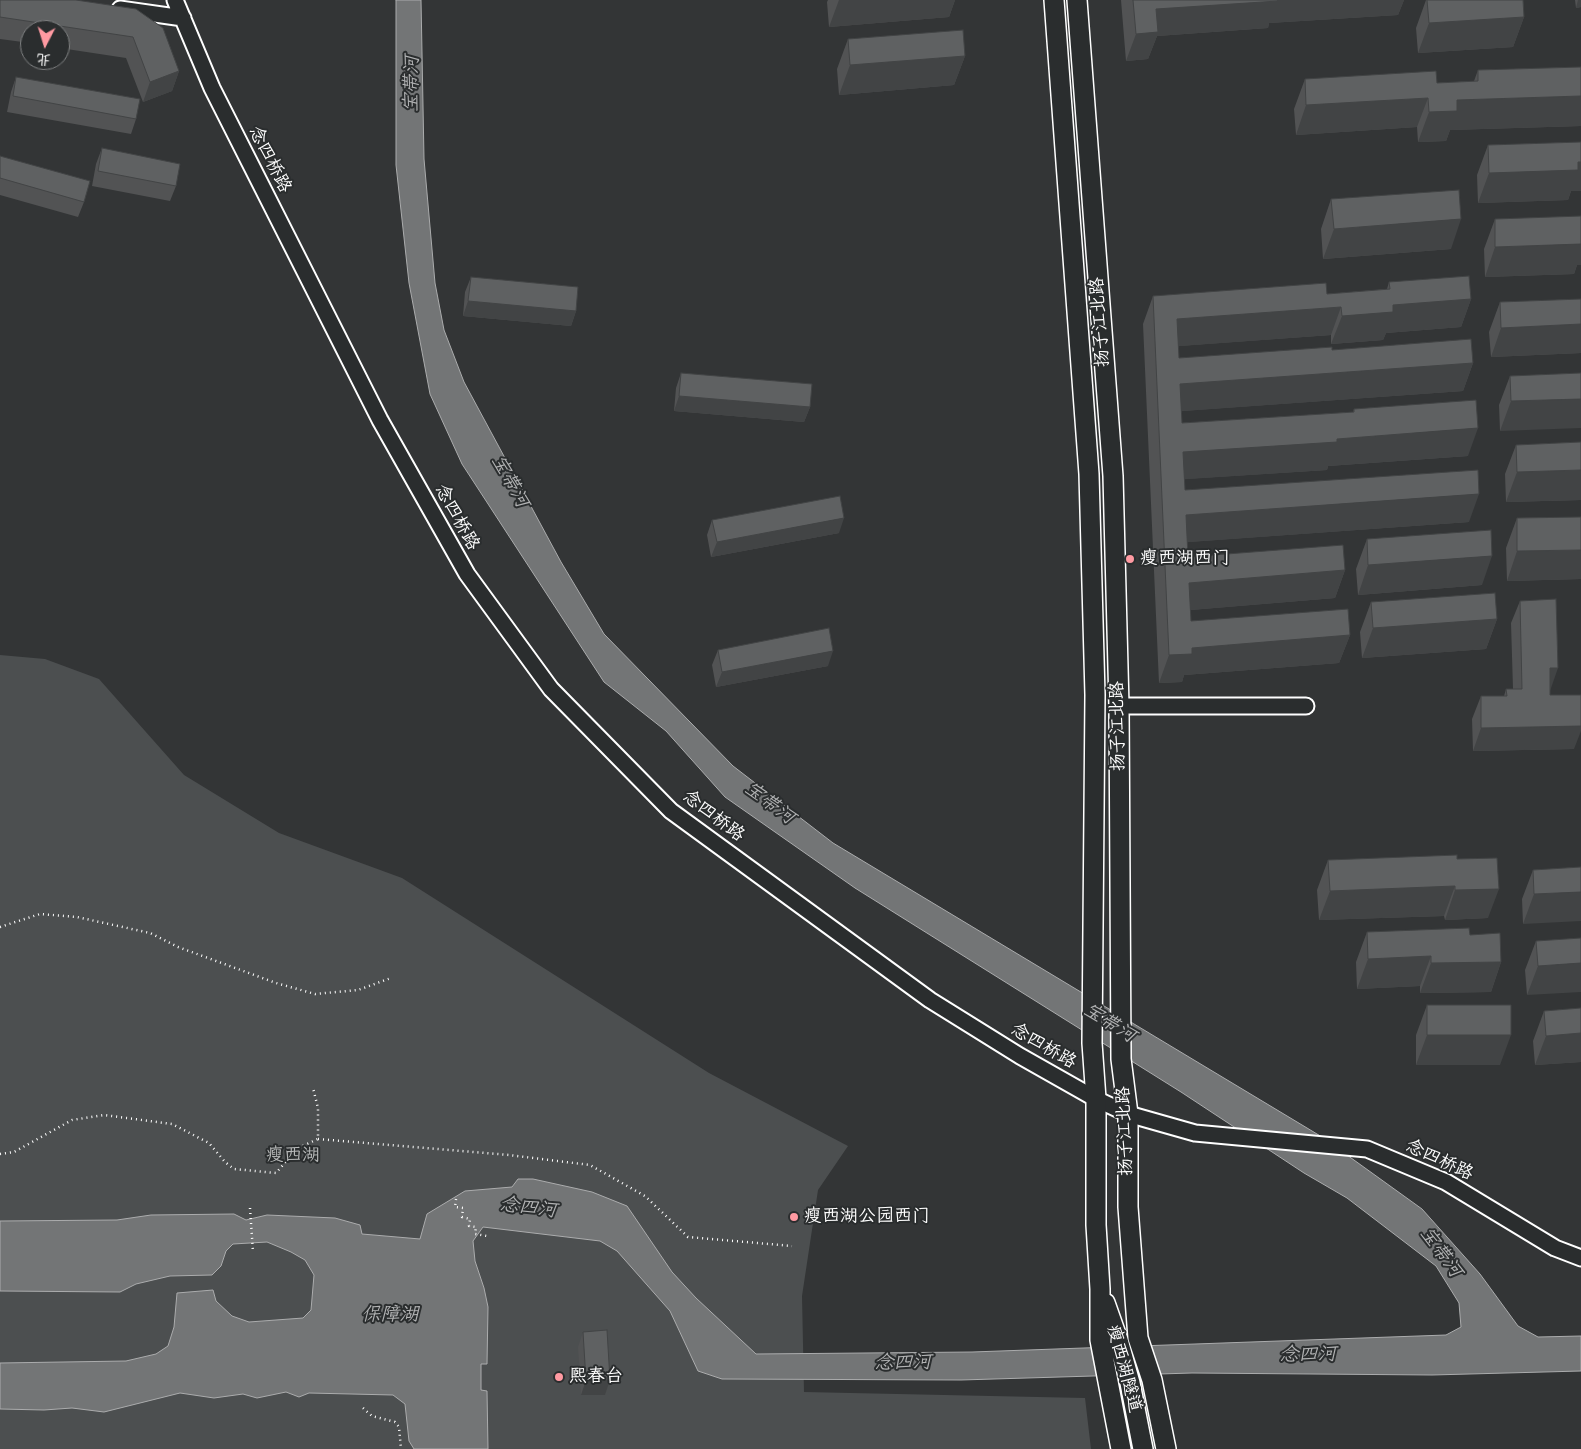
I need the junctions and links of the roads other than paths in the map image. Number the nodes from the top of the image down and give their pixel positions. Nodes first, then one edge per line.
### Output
1 (175, 0) edge
2 (1054, 0) edge
3 (1077, 0) edge
4 (104, 6) edge
5 (183, 18) junction
6 (1119, 706) junction
7 (1306, 706) dead end
8 (1096, 1100) junction
9 (1128, 1114) junction
10 (1581, 1258) edge
11 (1109, 1340) junction
12 (1121, 1449) edge
13 (1143, 1449) edge
14 (1166, 1449) edge

1 - 5 street, 念四桥路
2 - 8 main road, 扬子江北路
3 - 6 main road, 扬子江北路
4 - 5 street
5 - 8 street, 念四桥路
6 - 7 street
6 - 9 main road, 扬子江北路
8 - 9 street, 念四桥路
8 - 11 main road, 扬子江北路
9 - 10 street, 念四桥路
9 - 14 main road, 扬子江北路
11 - 12 main road, 扬子江北路
11 - 13 main road, 瘦西湖隧道

